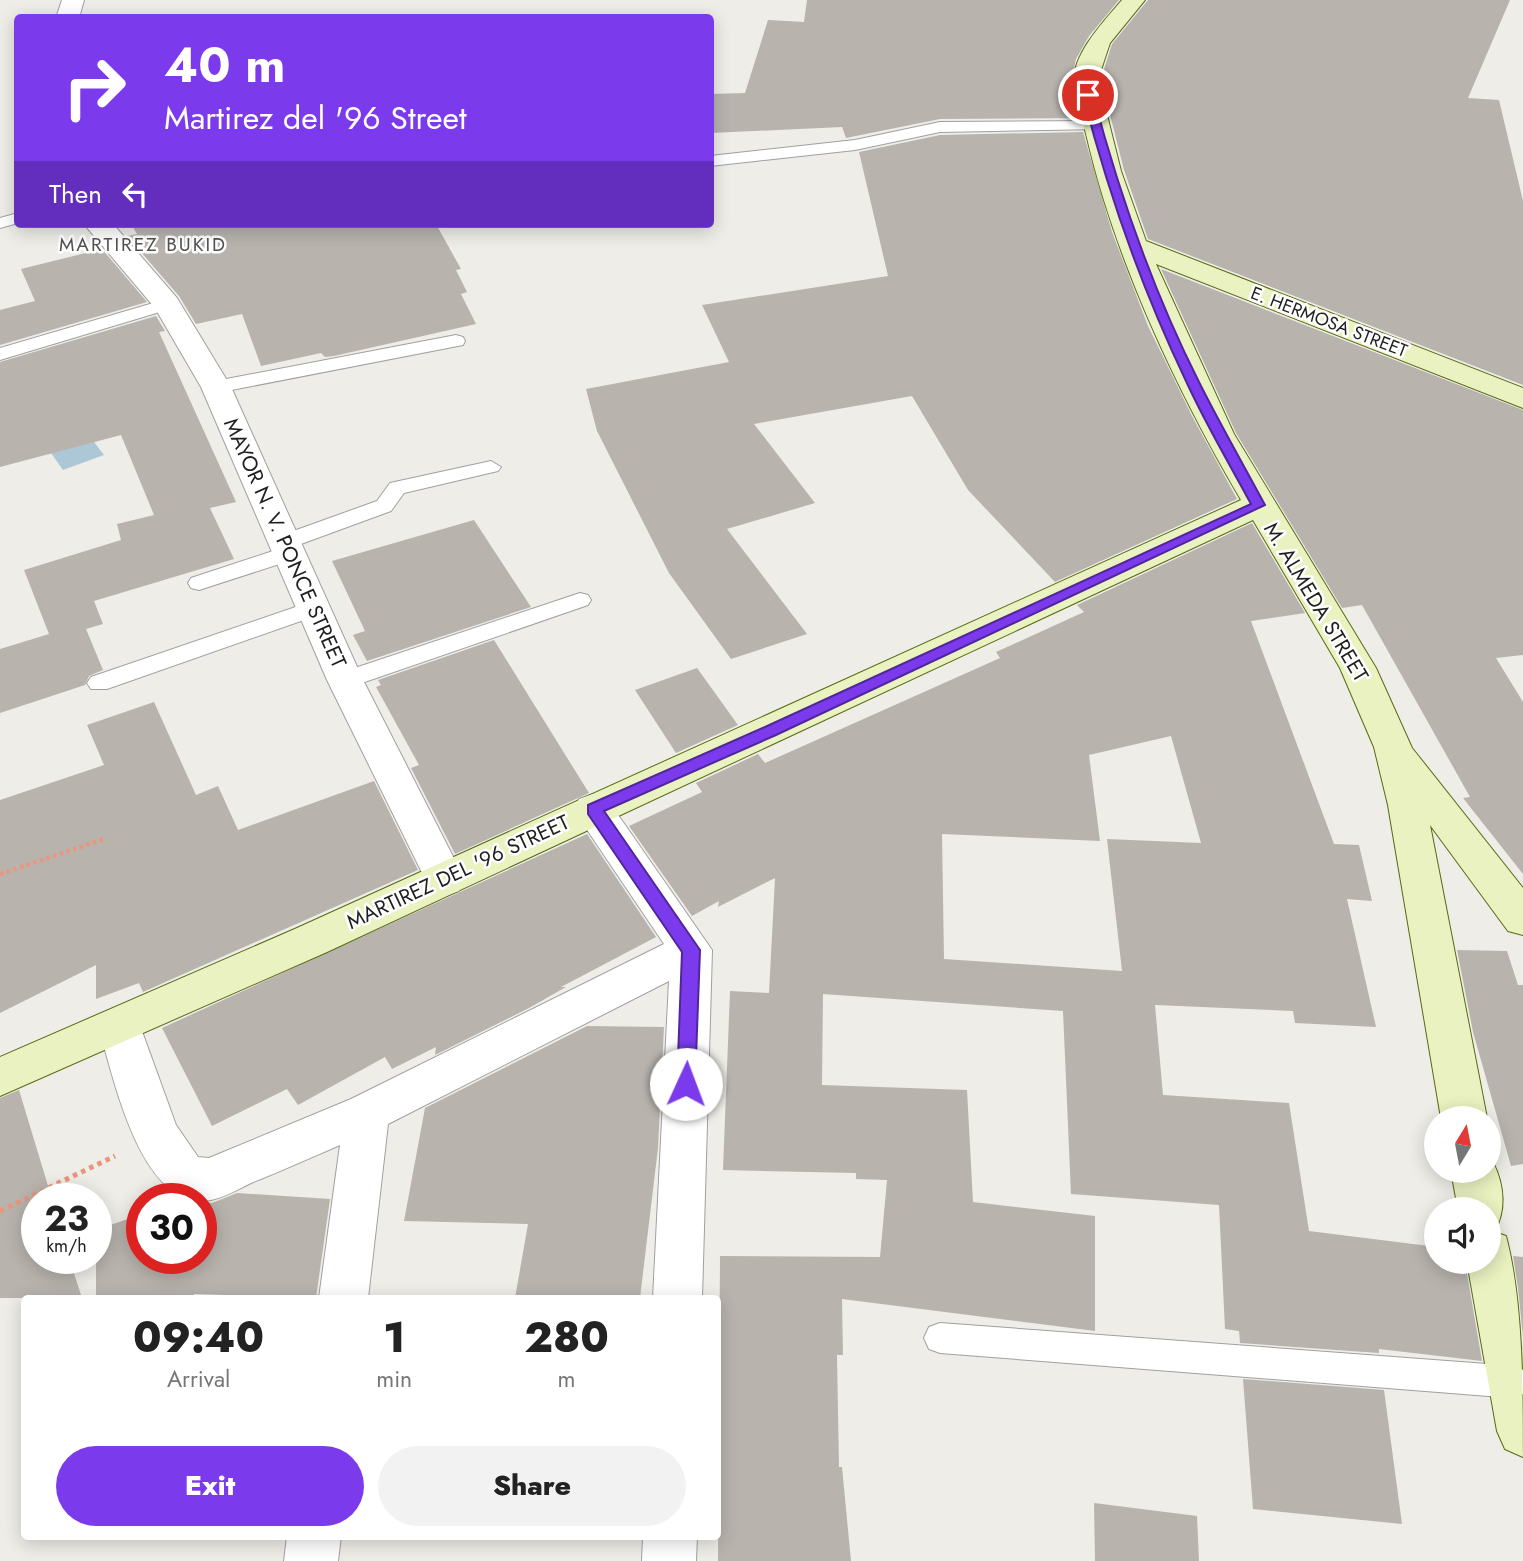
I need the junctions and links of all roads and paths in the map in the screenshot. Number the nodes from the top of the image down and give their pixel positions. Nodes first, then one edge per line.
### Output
1 (1134, 0) edge
2 (1097, 126) junction
3 (714, 161) edge
4 (101, 228) edge
5 (1135, 246) junction
6 (167, 304) junction
7 (456, 341) dead end
8 (0, 354) edge
9 (216, 387) junction
10 (1523, 398) edge
11 (491, 467) dead end
12 (1258, 505) junction
13 (285, 548) junction
14 (199, 583) dead end
15 (580, 600) dead end
16 (313, 609) junction
17 (345, 680) junction
18 (99, 683) dead end
19 (1393, 747) junction
20 (593, 809) junction
21 (104, 839) dead end
22 (0, 874) edge
23 (445, 880) junction
24 (1523, 919) edge
25 (691, 950) junction
26 (120, 1025) junction
27 (0, 1077) edge
28 (1462, 1106) edge
29 (367, 1113) junction
30 (156, 1136) junction
31 (0, 1211) edge
32 (1493, 1274) edge
33 (344, 1295) edge
34 (678, 1295) edge
35 (940, 1338) dead end
36 (1514, 1382) junction
37 (1523, 1431) edge
38 (314, 1540) edge
39 (670, 1540) edge
40 (311, 1561) edge
41 (669, 1561) edge

1 - 2 main road, M. ALMEDA STREET
2 - 3 lane
2 - 5 main road, M. ALMEDA STREET
4 - 6 street, MAYOR N. V. PONCE STREET
5 - 10 main road, E. HERMOSA STREET
5 - 12 main road, M. ALMEDA STREET
6 - 8 lane
6 - 9 street, MAYOR N. V. PONCE STREET
7 - 9 lane
9 - 13 street, MAYOR N. V. PONCE STREET
11 - 13 lane
12 - 19 main road, M. ALMEDA STREET
12 - 20 main road, MARTIREZ DEL '96 STREET
13 - 14 lane
13 - 16 street, MAYOR N. V. PONCE STREET
15 - 17 lane
16 - 17 street, MAYOR N. V. PONCE STREET
16 - 18 lane
17 - 23 street, MAYOR N. V. PONCE STREET
19 - 24 main road
19 - 28 main road, M. ALMEDA STREET
20 - 23 main road, MARTIREZ DEL '96 STREET
20 - 25 street
21 - 22 path
23 - 26 main road, MARTIREZ DEL '96 STREET
25 - 29 street
25 - 34 street
26 - 27 main road, MARTIREZ DEL '96 STREET
26 - 30 street
29 - 30 street
29 - 33 street
30 - 31 path
32 - 36 main road
35 - 36 lane
36 - 37 main road
38 - 40 street
39 - 41 street

